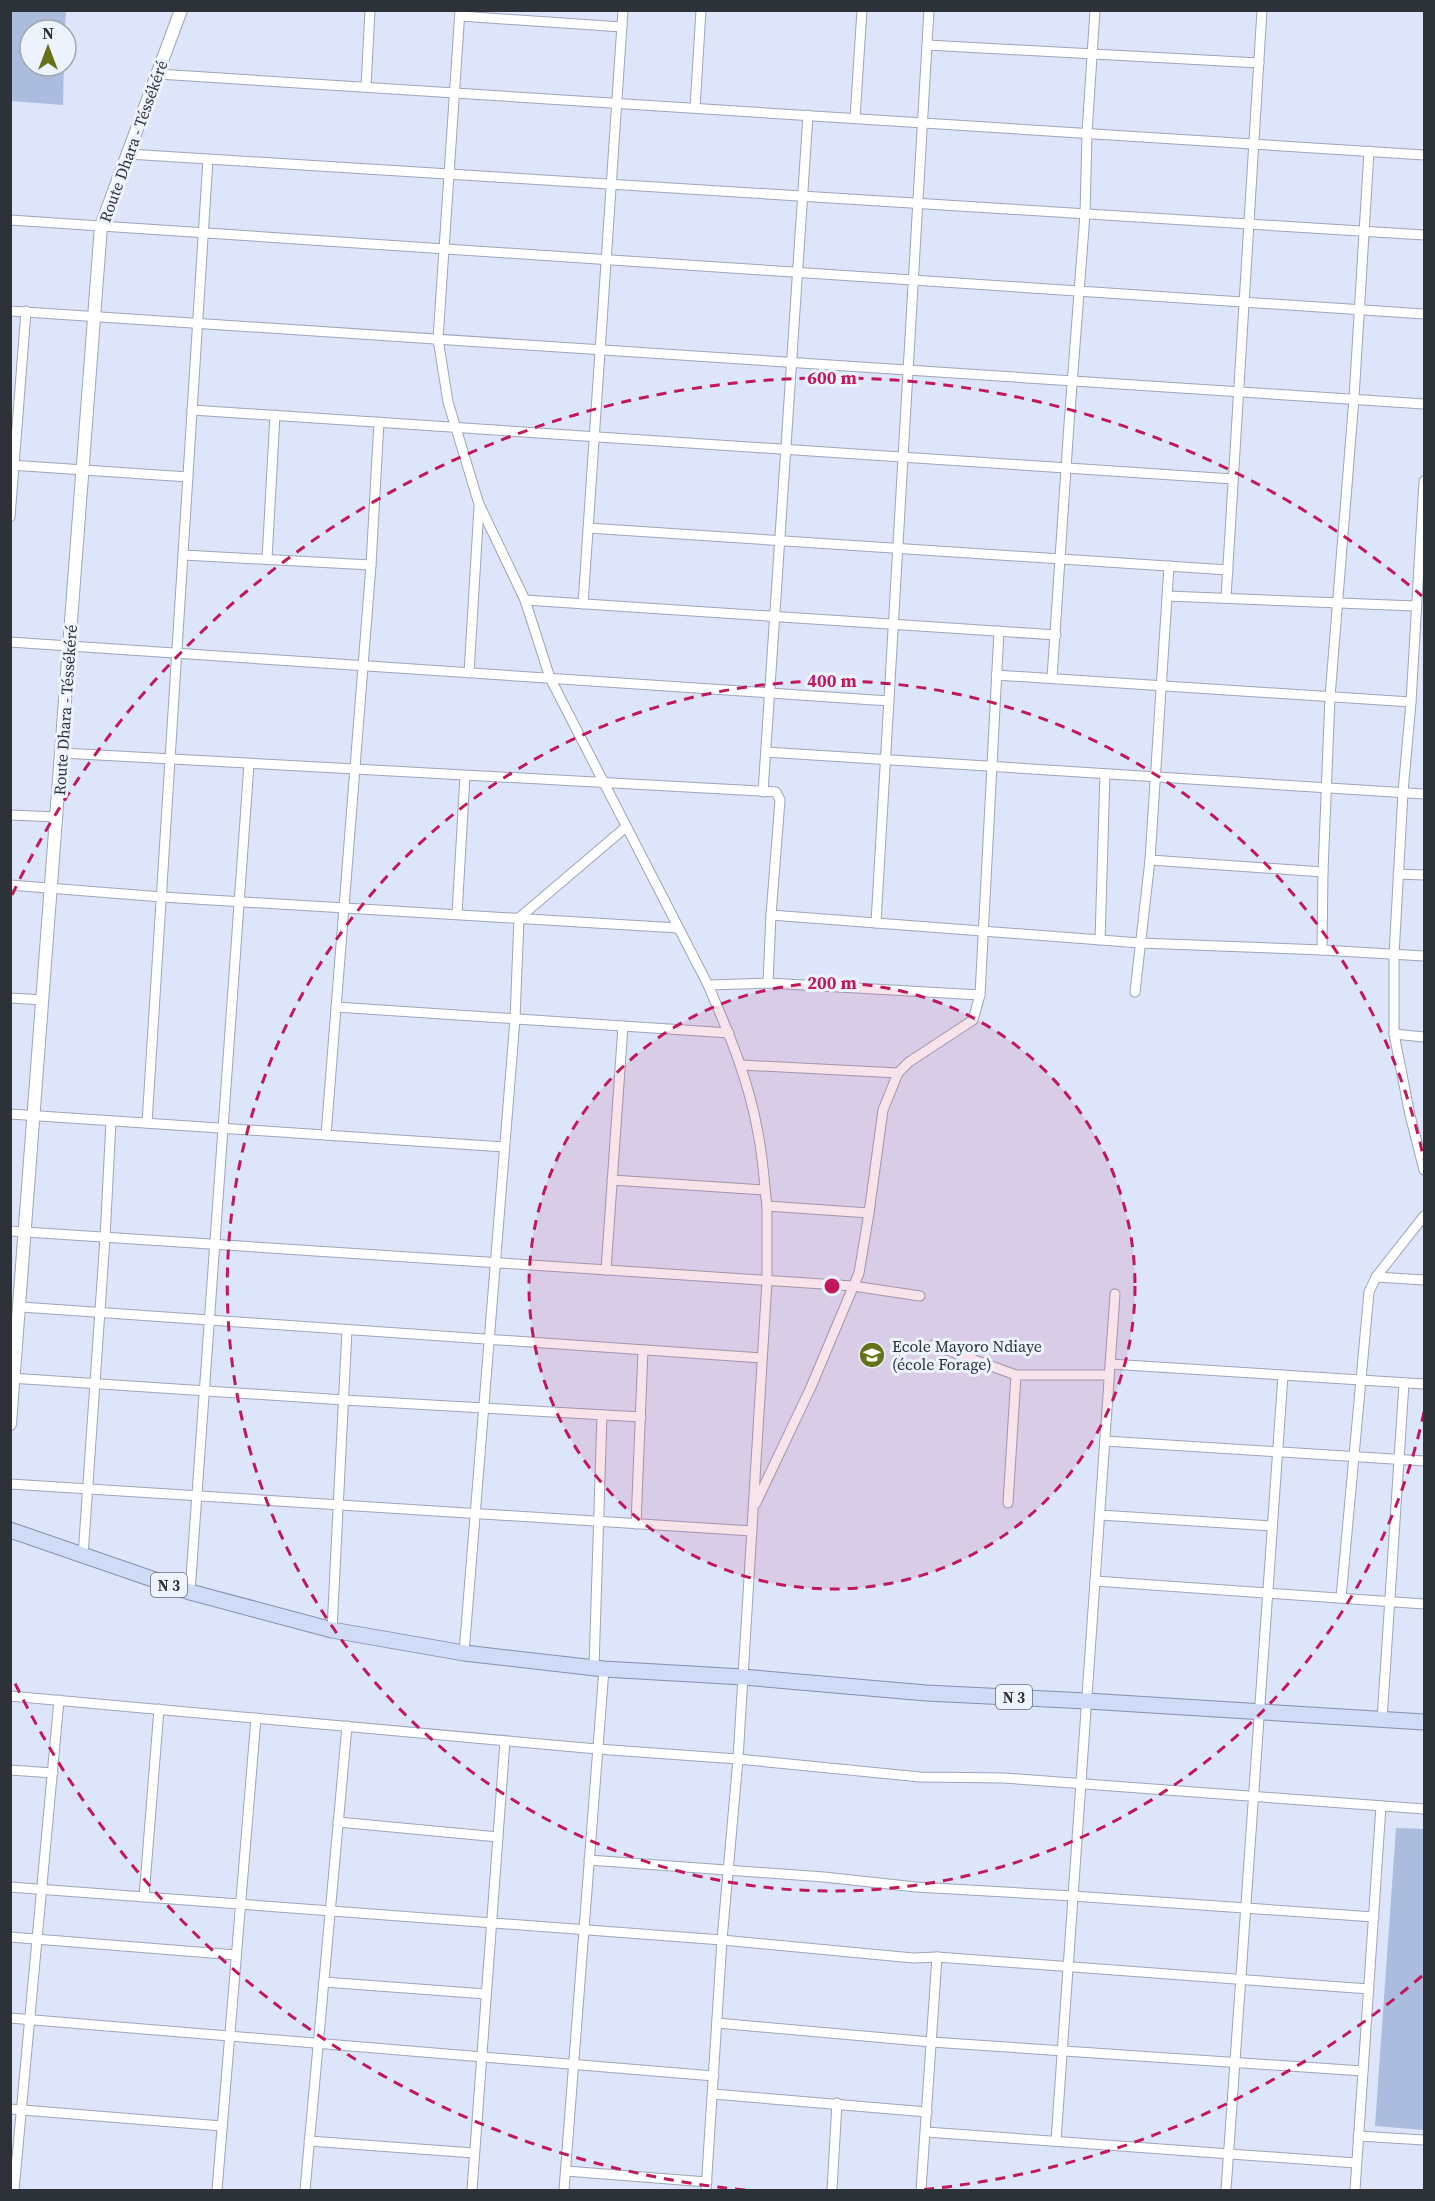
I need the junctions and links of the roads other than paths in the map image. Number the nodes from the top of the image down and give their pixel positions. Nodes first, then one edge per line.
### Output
1 (181, 10) edge
2 (370, 10) edge
3 (554, 10) edge
4 (623, 10) edge
5 (701, 10) edge
6 (862, 10) edge
7 (929, 10) edge
8 (1095, 10) edge
9 (1262, 10) edge
10 (460, 13) edge
11 (553, 22) junction
12 (622, 27) junction
13 (927, 45) junction
14 (1093, 54) junction
15 (1259, 63) junction
16 (158, 74) junction
17 (366, 87) junction
18 (455, 93) junction
19 (617, 103) junction
20 (695, 108) junction
21 (808, 115) junction
22 (855, 118) junction
23 (923, 123) junction
24 (1087, 133) junction
25 (1254, 144) junction
26 (1369, 151) junction
27 (128, 154) junction
28 (1425, 155) edge
29 (208, 159) junction
30 (449, 174) junction
31 (611, 184) junction
32 (803, 196) junction
33 (918, 203) junction
34 (1085, 214) junction
35 (10, 220) edge
36 (1249, 224) junction
37 (101, 226) junction
38 (1363, 231) junction
39 (204, 233) junction
40 (1425, 235) edge
41 (444, 249) junction
42 (606, 260) junction
43 (798, 272) junction
44 (914, 280) junction
45 (1079, 291) junction
46 (1244, 302) junction
47 (1360, 309) junction
48 (10, 310) edge
49 (26, 312) junction
50 (1425, 314) edge
51 (94, 316) junction
52 (198, 323) junction
53 (438, 339) junction
54 (600, 349) junction
55 (792, 362) junction
56 (908, 370) junction
57 (1073, 380) junction
58 (1239, 391) junction
59 (1354, 398) junction
60 (1425, 404) edge
61 (192, 410) junction
62 (275, 415) junction
63 (379, 422) junction
64 (456, 427) junction
65 (594, 437) junction
66 (786, 449) junction
67 (903, 457) junction
68 (12, 465) edge
69 (1066, 468) junction
70 (83, 469) junction
71 (188, 477) junction
72 (1233, 479) junction
73 (1425, 481) edge
74 (1424, 497) edge
75 (479, 504) junction
76 (10, 517) edge
77 (588, 528) junction
78 (780, 541) junction
79 (898, 548) junction
80 (183, 555) junction
81 (1422, 556) edge
82 (267, 559) junction
83 (1061, 560) junction
84 (371, 564) junction
85 (1169, 566) junction
86 (1228, 570) junction
87 (1167, 596) junction
88 (1226, 598) junction
89 (525, 600) junction
90 (1339, 603) junction
91 (583, 604) junction
92 (1415, 606) junction
93 (775, 616) junction
94 (893, 624) junction
95 (999, 631) junction
96 (1056, 635) junction
97 (10, 642) edge
98 (1414, 644) junction
99 (1425, 645) edge
100 (70, 646) junction
101 (177, 653) junction
102 (363, 665) junction
103 (469, 673) junction
104 (996, 675) junction
105 (550, 678) junction
106 (1052, 678) junction
107 (1162, 685) junction
108 (770, 693) junction
109 (1330, 697) junction
110 (889, 700) junction
111 (1411, 702) junction
112 (766, 752) junction
113 (62, 753) junction
114 (170, 760) junction
115 (885, 760) junction
116 (249, 764) junction
117 (993, 768) junction
118 (355, 770) junction
119 (1105, 774) junction
120 (465, 776) junction
121 (1156, 777) junction
122 (604, 783) junction
123 (1326, 788) junction
124 (763, 792) junction
125 (1403, 792) junction
126 (1425, 794) edge
127 (10, 814) edge
128 (57, 817) junction
129 (626, 827) junction
130 (1150, 860) junction
131 (1323, 872) junction
132 (1398, 874) junction
133 (1425, 875) edge
134 (10, 885) edge
135 (52, 887) junction
136 (162, 897) junction
137 (239, 900) junction
138 (344, 908) junction
139 (457, 914) junction
140 (771, 915) junction
141 (519, 918) junction
142 (876, 923) junction
143 (678, 928) junction
144 (984, 931) junction
145 (1100, 940) junction
146 (1140, 943) junction
147 (1323, 950) junction
148 (1394, 955) junction
149 (1425, 956) edge
150 (768, 983) junction
151 (708, 985) junction
152 (1136, 992) dead end
153 (980, 995) junction
154 (10, 998) edge
155 (43, 1000) junction
156 (336, 1007) junction
157 (515, 1019) junction
158 (623, 1026) junction
159 (729, 1033) junction
160 (1394, 1034) junction
161 (1425, 1036) edge
162 (741, 1065) junction
163 (898, 1073) junction
164 (10, 1114) edge
165 (35, 1116) junction
166 (111, 1121) junction
167 (147, 1123) junction
168 (223, 1128) junction
169 (1419, 1131) edge
170 (326, 1135) junction
171 (504, 1147) junction
172 (1425, 1170) edge
173 (612, 1180) junction
174 (765, 1190) junction
175 (767, 1206) junction
176 (869, 1213) junction
177 (1425, 1216) edge
178 (10, 1232) edge
179 (26, 1232) junction
180 (105, 1238) junction
181 (214, 1245) junction
182 (495, 1263) junction
183 (606, 1270) junction
184 (1376, 1277) junction
185 (1425, 1280) edge
186 (767, 1281) junction
187 (853, 1286) junction
188 (1115, 1294) dead end
189 (920, 1296) dead end
190 (21, 1307) junction
191 (100, 1313) junction
192 (209, 1320) junction
193 (348, 1330) junction
194 (488, 1340) junction
195 (933, 1345) dead end
196 (643, 1350) junction
197 (762, 1359) junction
198 (1110, 1364) junction
199 (1016, 1375) junction
200 (1109, 1375) junction
201 (1283, 1375) junction
202 (13, 1378) edge
203 (1360, 1380) junction
204 (96, 1383) junction
205 (1404, 1383) junction
206 (1425, 1384) edge
207 (204, 1390) junction
208 (344, 1400) junction
209 (483, 1408) junction
210 (602, 1415) junction
211 (641, 1417) junction
212 (10, 1424) edge
213 (1105, 1441) junction
214 (1278, 1452) junction
215 (1354, 1456) junction
216 (1399, 1459) junction
217 (1425, 1461) edge
218 (10, 1484) edge
219 (87, 1489) junction
220 (197, 1496) junction
221 (1008, 1503) dead end
222 (338, 1505) junction
223 (753, 1509) junction
224 (474, 1514) junction
225 (1100, 1515) junction
226 (597, 1521) junction
227 (636, 1524) junction
228 (1272, 1526) junction
229 (10, 1530) edge
230 (752, 1531) junction
231 (83, 1556) junction
232 (1095, 1581) junction
233 (190, 1592) junction
234 (1268, 1593) junction
235 (1341, 1598) junction
236 (1390, 1601) junction
237 (1425, 1604) edge
238 (332, 1630) junction
239 (464, 1653) junction
240 (599, 1668) junction
241 (743, 1677) junction
242 (10, 1696) edge
243 (59, 1700) junction
244 (1087, 1701) junction
245 (159, 1709) junction
246 (1259, 1712) junction
247 (256, 1718) junction
248 (1382, 1720) junction
249 (1425, 1722) edge
250 (346, 1726) junction
251 (505, 1741) junction
252 (597, 1749) junction
253 (738, 1759) junction
254 (10, 1770) edge
255 (52, 1773) junction
256 (1081, 1784) junction
257 (1254, 1796) junction
258 (1381, 1806) junction
259 (1425, 1809) edge
260 (338, 1822) junction
261 (498, 1837) junction
262 (589, 1860) junction
263 (730, 1870) junction
264 (10, 1887) edge
265 (42, 1889) junction
266 (1073, 1896) junction
267 (144, 1897) junction
268 (241, 1904) junction
269 (1246, 1908) junction
270 (330, 1911) junction
271 (1374, 1917) junction
272 (491, 1923) junction
273 (584, 1930) junction
274 (10, 1937) edge
275 (37, 1939) junction
276 (722, 1940) junction
277 (237, 1955) junction
278 (937, 1956) junction
279 (1068, 1966) junction
280 (1241, 1979) junction
281 (324, 1982) junction
282 (1369, 1989) junction
283 (486, 1994) junction
284 (10, 2018) edge
285 (30, 2020) junction
286 (717, 2023) junction
287 (230, 2037) junction
288 (931, 2042) junction
289 (318, 2043) junction
290 (1062, 2050) junction
291 (482, 2056) junction
292 (1235, 2061) junction
293 (574, 2064) junction
294 (1363, 2071) junction
295 (714, 2076) junction
296 (713, 2094) junction
297 (837, 2103) junction
298 (10, 2109) edge
299 (21, 2109) junction
300 (927, 2112) junction
301 (222, 2127) junction
302 (926, 2132) junction
303 (1358, 2136) junction
304 (1425, 2140) edge
305 (309, 2141) junction
306 (1056, 2141) junction
307 (474, 2153) junction
308 (1228, 2154) junction
309 (1356, 2163) junction
310 (566, 2171) junction
311 (706, 2186) edge
312 (14, 2190) edge
313 (217, 2190) edge
314 (305, 2190) edge
315 (472, 2190) edge
316 (564, 2190) edge
317 (832, 2190) edge
318 (921, 2190) edge
319 (1226, 2190) edge
320 (1354, 2190) edge

1 - 16 street, Route Dhara - Téssékéré
2 - 17 street
3 - 11 street
4 - 12 street
5 - 20 street
6 - 22 street
7 - 13 street
8 - 14 street
9 - 15 street
10 - 11 street
10 - 18 street
11 - 12 street
12 - 19 street
13 - 14 street
13 - 23 street
14 - 15 street
14 - 24 street
15 - 25 street
16 - 17 street
16 - 27 street, Route Dhara - Téssékéré
17 - 18 street
18 - 19 street
18 - 30 street
19 - 20 street
19 - 31 street
20 - 21 street
21 - 22 street
21 - 32 street
22 - 23 street
23 - 24 street
23 - 33 street
24 - 25 street
24 - 34 street
25 - 26 street
25 - 36 street
26 - 28 street
26 - 38 street
27 - 29 street
27 - 37 street, Route Dhara - Téssékéré
29 - 30 street
29 - 39 street
30 - 31 street
30 - 41 street
31 - 32 street
31 - 42 street
32 - 33 street
32 - 43 street
33 - 34 street
33 - 44 street
34 - 36 street
34 - 45 street
35 - 37 street
36 - 38 street
36 - 46 street
37 - 39 street
37 - 51 street, Route Dhara - Téssékéré
38 - 40 street
38 - 47 street
39 - 41 street
39 - 52 street
41 - 42 street
41 - 53 street
42 - 43 street
42 - 54 street
43 - 44 street
43 - 55 street
44 - 45 street
44 - 56 street
45 - 46 street
45 - 57 street
46 - 47 street
46 - 58 street
47 - 50 street
47 - 59 street
48 - 49 street
49 - 51 street
49 - 68 street
51 - 52 street
51 - 70 street, Route Dhara - Téssékéré
52 - 53 street
52 - 61 street
53 - 54 street
53 - 64 street
54 - 55 street
54 - 65 street
55 - 56 street
55 - 66 street
56 - 57 street
56 - 67 street
57 - 58 street
57 - 69 street
58 - 59 street
58 - 72 street
59 - 60 street
59 - 90 street
61 - 62 street
61 - 71 street
62 - 63 street
62 - 82 street
63 - 64 street
63 - 84 street
64 - 65 street
64 - 75 street
65 - 66 street
65 - 77 street
66 - 67 street
66 - 78 street
67 - 69 street
67 - 79 street
68 - 70 street
68 - 76 street
69 - 72 street
69 - 83 street
70 - 71 street
70 - 100 street, Route Dhara - Téssékéré
71 - 80 street
72 - 86 street
73 - 74 street
74 - 81 street
75 - 89 street
75 - 103 street
77 - 78 street
77 - 91 street
78 - 79 street
78 - 93 street
79 - 83 street
79 - 94 street
80 - 82 street
80 - 101 street
81 - 92 street
82 - 84 street
83 - 85 street
83 - 96 street
84 - 102 street
85 - 86 street
85 - 87 street
86 - 88 street
87 - 88 street
87 - 107 street
88 - 90 street
89 - 91 street
89 - 105 street
90 - 92 street
90 - 109 street
91 - 93 street
92 - 98 street
93 - 94 street
93 - 108 street
94 - 95 street
94 - 110 street
95 - 96 street
95 - 104 street
96 - 106 street
97 - 100 street
98 - 99 street
98 - 111 street
100 - 101 street
100 - 113 street, Route Dhara - Téssékéré
101 - 102 street
101 - 114 street
102 - 103 street
102 - 118 street
103 - 105 street
104 - 106 street
104 - 117 street
105 - 108 street
105 - 122 street
106 - 107 street
107 - 109 street
107 - 121 street
108 - 110 street
108 - 112 street
109 - 111 street
109 - 123 street
110 - 115 street
111 - 125 street
112 - 115 street
112 - 124 street
113 - 114 street
113 - 128 street, Route Dhara - Téssékéré
114 - 116 street
114 - 136 street
115 - 117 street
115 - 142 street
116 - 118 street
116 - 137 street
117 - 119 street
117 - 144 street
118 - 120 street
118 - 138 street
119 - 121 street
119 - 145 street
120 - 122 street
120 - 139 street
121 - 123 street
121 - 130 street
122 - 124 street
122 - 129 street
123 - 125 street
123 - 131 street
124 - 140 street
125 - 126 street
125 - 132 street
127 - 128 street
128 - 135 street, Route Dhara - Téssékéré
129 - 141 street
129 - 143 street
130 - 131 street
130 - 146 street
131 - 147 street
132 - 133 street
132 - 148 street
134 - 135 street
135 - 136 street
135 - 155 street, Route Dhara - Téssékéré
136 - 137 street
136 - 167 street
137 - 138 street
137 - 168 street
138 - 139 street
138 - 156 street
139 - 141 street
140 - 142 street
140 - 150 street
141 - 143 street
141 - 157 street
142 - 144 street
143 - 151 street
144 - 145 street
144 - 153 street
145 - 146 street
146 - 147 street
146 - 152 street
147 - 148 street
148 - 149 street
148 - 160 street
150 - 151 street
150 - 153 street
151 - 159 street
153 - 163 street
154 - 155 street
155 - 165 street, Route Dhara - Téssékéré
156 - 157 street
156 - 170 street
157 - 158 street
157 - 171 street
158 - 159 street
158 - 173 street
159 - 162 street
160 - 161 street
160 - 169 street
162 - 163 street
162 - 174 street
163 - 176 street
164 - 165 street
165 - 166 street
165 - 179 street, Route Dhara - Téssékéré
166 - 167 street
166 - 180 street
167 - 168 street
168 - 170 street
168 - 181 street
169 - 172 street
170 - 171 street
171 - 182 street
173 - 174 street
173 - 183 street
174 - 175 street
175 - 176 street
175 - 186 street
176 - 187 street
177 - 184 street
178 - 179 street
179 - 180 street
179 - 190 street, Route Dhara - Téssékéré
180 - 181 street
180 - 191 street
181 - 182 street
181 - 192 street
182 - 183 street
182 - 194 street
183 - 186 street
184 - 185 street
184 - 203 street
186 - 187 street
186 - 197 street
187 - 189 street
187 - 223 street
188 - 198 street
190 - 191 street
190 - 202 street, Route Dhara - Téssékéré
191 - 192 street
191 - 204 street
192 - 193 street
192 - 207 street
193 - 194 street
193 - 208 street
194 - 196 street
194 - 209 street
195 - 199 street
196 - 197 street
196 - 211 street
197 - 223 street
198 - 200 street
198 - 201 street
199 - 200 street
199 - 221 street
200 - 213 street
201 - 203 street
201 - 214 street
202 - 204 street
202 - 212 street, Route Dhara - Téssékéré
203 - 205 street
203 - 215 street
204 - 207 street
204 - 219 street
205 - 206 street
205 - 216 street
207 - 208 street
207 - 220 street
208 - 209 street
208 - 222 street
209 - 210 street
209 - 224 street
210 - 211 street
210 - 226 street
211 - 227 street
213 - 214 street
213 - 225 street
214 - 215 street
214 - 228 street
215 - 216 street
215 - 235 street
216 - 217 street
216 - 236 street
218 - 219 street
219 - 220 street
219 - 231 street
220 - 222 street
220 - 233 street
222 - 224 street
222 - 238 street
223 - 230 street
224 - 226 street
224 - 239 street
225 - 228 street
225 - 232 street
226 - 227 street
226 - 240 street
227 - 230 street
228 - 234 street
229 - 231 main road, N 3
230 - 241 street
231 - 233 main road, N 3
232 - 234 street
232 - 244 street
233 - 238 main road, N 3
234 - 235 street
234 - 246 street
235 - 236 street
236 - 237 street
236 - 248 street
238 - 239 main road, N 3
239 - 240 main road, N 3
240 - 241 main road, N 3
240 - 252 street
241 - 244 main road, N 3
241 - 253 street
242 - 243 street
243 - 245 street
243 - 255 street
244 - 246 main road, N 3
244 - 256 street
245 - 247 street
245 - 267 street
246 - 248 main road, N 3
246 - 257 street
247 - 250 street
247 - 268 street
248 - 249 main road, N 3
250 - 251 street
250 - 260 street
251 - 252 street
251 - 261 street
252 - 253 street
252 - 262 street
253 - 256 street
253 - 263 street
254 - 255 street
255 - 265 street
256 - 257 street
256 - 266 street
257 - 258 street
257 - 269 street
258 - 259 street
258 - 271 street
260 - 261 street
260 - 270 street
261 - 272 street
262 - 263 street
262 - 273 street
263 - 266 street
263 - 276 street
264 - 265 street
265 - 267 street
265 - 275 street
266 - 269 street
266 - 279 street
267 - 268 street
268 - 270 street
268 - 277 street
269 - 271 street
269 - 280 street
270 - 272 street
270 - 281 street
271 - 282 street
272 - 273 street
272 - 283 street
273 - 276 street
273 - 293 street
274 - 275 street
275 - 277 street
275 - 285 street
276 - 278 street
276 - 286 street
277 - 287 street
278 - 279 street
278 - 288 street
279 - 280 street
279 - 290 street
280 - 282 street
280 - 292 street
281 - 283 street
281 - 289 street
282 - 294 street
283 - 291 street
284 - 285 street
285 - 287 street
285 - 299 street
286 - 288 street
286 - 295 street
287 - 289 street
287 - 301 street
288 - 290 street
288 - 300 street
289 - 291 street
289 - 305 street
290 - 292 street
290 - 306 street
291 - 293 street
291 - 307 street
292 - 294 street
292 - 308 street
293 - 295 street
293 - 310 street
294 - 303 street
295 - 296 street
296 - 297 street
296 - 311 street
297 - 300 street
297 - 317 street
298 - 299 street
299 - 301 street
299 - 312 street
300 - 302 street
301 - 313 street
302 - 306 street
302 - 318 street
303 - 304 street
303 - 309 street
305 - 307 street
305 - 314 street
306 - 308 street
307 - 315 street
308 - 309 street
308 - 319 street
309 - 320 street
310 - 311 street
310 - 316 street

